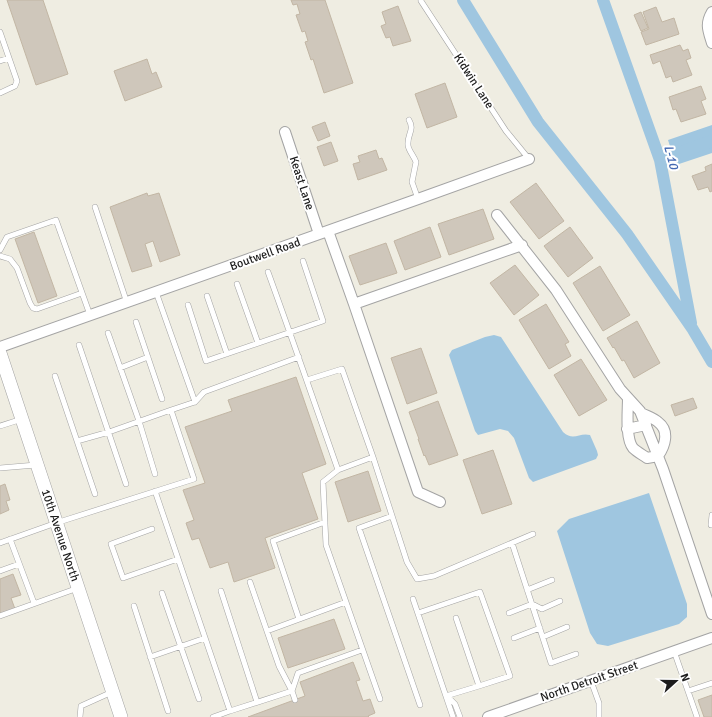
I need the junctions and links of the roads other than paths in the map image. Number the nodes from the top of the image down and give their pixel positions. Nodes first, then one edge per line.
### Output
1 (421, 1) edge
2 (712, 12) edge
3 (0, 34) edge
4 (712, 43) edge
5 (9, 58) junction
6 (0, 62) edge
7 (0, 93) edge
8 (409, 120) dead end
9 (285, 132) dead end
10 (529, 158) joint
11 (418, 199) junction
12 (95, 207) dead end
13 (498, 215) dead end
14 (323, 233) junction
15 (522, 246) junction
16 (0, 250) edge
17 (0, 256) edge
18 (303, 261) dead end
19 (268, 272) dead end
20 (236, 284) dead end
21 (156, 292) junction
22 (82, 293) junction
23 (207, 296) dead end
24 (127, 303) junction
25 (354, 304) junction
26 (188, 305) dead end
27 (90, 315) junction
28 (136, 322) dead end
29 (290, 332) junction
30 (108, 333) dead end
31 (258, 343) junction
32 (79, 345) dead end
33 (0, 348) edge
34 (0, 353) edge
35 (227, 354) junction
36 (148, 357) junction
37 (299, 357) junction
38 (120, 368) junction
39 (3, 373) edge
40 (55, 376) dead end
41 (307, 380) junction
42 (628, 398) junction
43 (162, 399) dead end
44 (195, 402) junction
45 (171, 410) junction
46 (641, 413) junction
47 (22, 418) junction
48 (139, 421) junction
49 (646, 425) junction
50 (0, 426) edge
51 (628, 429) junction
52 (109, 432) junction
53 (77, 441) junction
54 (658, 456) junction
55 (374, 457) junction
56 (37, 464) junction
57 (0, 468) edge
58 (338, 470) junction
59 (155, 474) dead end
60 (126, 484) dead end
61 (156, 491) junction
62 (95, 494) dead end
63 (440, 502) dead end
64 (712, 515) edge
65 (392, 516) junction
66 (325, 522) junction
67 (56, 523) junction
68 (711, 525) edge
69 (152, 529) dead end
70 (533, 534) dead end
71 (10, 540) junction
72 (0, 543) edge
73 (512, 543) junction
74 (178, 559) junction
75 (19, 564) junction
76 (0, 571) edge
77 (552, 580) dead end
78 (250, 582) dead end
79 (78, 588) junction
80 (527, 590) junction
81 (221, 591) dead end
82 (162, 593) dead end
83 (413, 599) dead end
84 (560, 601) dead end
85 (346, 602) junction
86 (34, 603) junction
87 (532, 604) junction
88 (134, 606) dead end
89 (418, 613) junction
90 (509, 613) dead end
91 (712, 614) edge
92 (0, 616) edge
93 (456, 618) dead end
94 (299, 619) junction
95 (567, 627) dead end
96 (540, 628) junction
97 (267, 630) junction
98 (543, 637) junction
99 (205, 638) junction
100 (514, 638) dead end
101 (712, 638) edge
102 (180, 646) junction
103 (362, 650) junction
104 (674, 651) junction
105 (576, 654) dead end
106 (150, 657) junction
107 (591, 681) junction
108 (712, 683) edge
109 (479, 686) junction
110 (292, 691) junction
111 (688, 691) junction
112 (113, 692) junction
113 (446, 696) junction
114 (199, 699) dead end
115 (380, 699) dead end
116 (295, 700) dead end
117 (257, 702) junction
118 (420, 705) dead end
119 (168, 711) dead end
120 (230, 711) junction
121 (80, 717) edge
122 (121, 717) edge
123 (213, 717) edge
124 (453, 717) edge
125 (460, 717) edge
126 (488, 717) edge
127 (599, 717) edge
128 (697, 717) edge

1 - 10 lane, Kidwin Lane
2 - 4 street
3 - 5 lane
5 - 6 lane
5 - 7 lane
8 - 11 lane
9 - 14 street, Keast Lane
10 - 11 street, Boutwell Road
11 - 14 street, Boutwell Road
12 - 24 lane
13 - 15 street
14 - 21 street, Boutwell Road
14 - 25 street, Keast Lane
15 - 25 street
15 - 42 street
16 - 22 lane
17 - 22 lane
18 - 29 lane
19 - 29 lane
20 - 31 lane
21 - 24 street, Boutwell Road
21 - 44 lane
22 - 27 lane
23 - 35 lane
24 - 27 street, Boutwell Road
25 - 63 street, Keast Lane
26 - 35 lane
27 - 33 street, Boutwell Road
28 - 36 lane
29 - 31 lane
29 - 37 lane
30 - 38 lane
31 - 35 lane
32 - 52 lane
34 - 39 street, 10th Avenue North
36 - 38 lane
36 - 43 lane
37 - 41 lane
37 - 44 lane
38 - 48 lane
39 - 47 street, 10th Avenue North
40 - 53 lane
41 - 55 lane
41 - 58 lane
42 - 46 street
42 - 51 street
44 - 45 lane
45 - 48 lane
45 - 61 lane
46 - 49 street
46 - 54 street
47 - 50 lane
47 - 56 street, 10th Avenue North
48 - 52 lane
48 - 59 lane
49 - 51 street
49 - 54 street
51 - 54 street
52 - 53 lane
52 - 60 lane
53 - 62 lane
54 - 91 street
55 - 58 lane
55 - 65 lane
56 - 57 lane
56 - 67 street, 10th Avenue North
58 - 66 lane
61 - 67 lane
61 - 74 lane
64 - 68 lane
65 - 73 lane
65 - 118 lane
66 - 85 lane
66 - 94 lane
67 - 71 lane
67 - 79 street, 10th Avenue North
69 - 74 lane
70 - 73 lane
71 - 72 lane
71 - 75 lane
73 - 80 lane
74 - 99 lane
75 - 76 lane
75 - 86 lane
77 - 80 lane
78 - 97 lane
79 - 86 lane
79 - 112 street, 10th Avenue North
80 - 87 lane
81 - 117 lane
82 - 102 lane
83 - 89 lane
84 - 87 lane
85 - 94 lane
85 - 103 lane
86 - 92 lane
87 - 90 lane
87 - 96 lane
88 - 106 lane
89 - 109 lane
89 - 113 lane
93 - 109 lane
94 - 97 lane
95 - 98 lane
96 - 98 lane
96 - 100 lane
97 - 110 lane
98 - 105 lane
99 - 102 lane
99 - 120 lane
101 - 104 street, North Detroit Street
102 - 106 lane
102 - 114 lane
103 - 110 lane
103 - 115 lane
104 - 107 street, North Detroit Street
104 - 111 lane
106 - 119 lane
107 - 126 street, North Detroit Street
107 - 127 lane
108 - 111 lane
109 - 113 lane
110 - 116 lane
110 - 117 lane
111 - 128 lane
112 - 121 lane
112 - 122 street, 10th Avenue North
113 - 124 lane
113 - 125 lane
117 - 120 lane
120 - 123 lane

